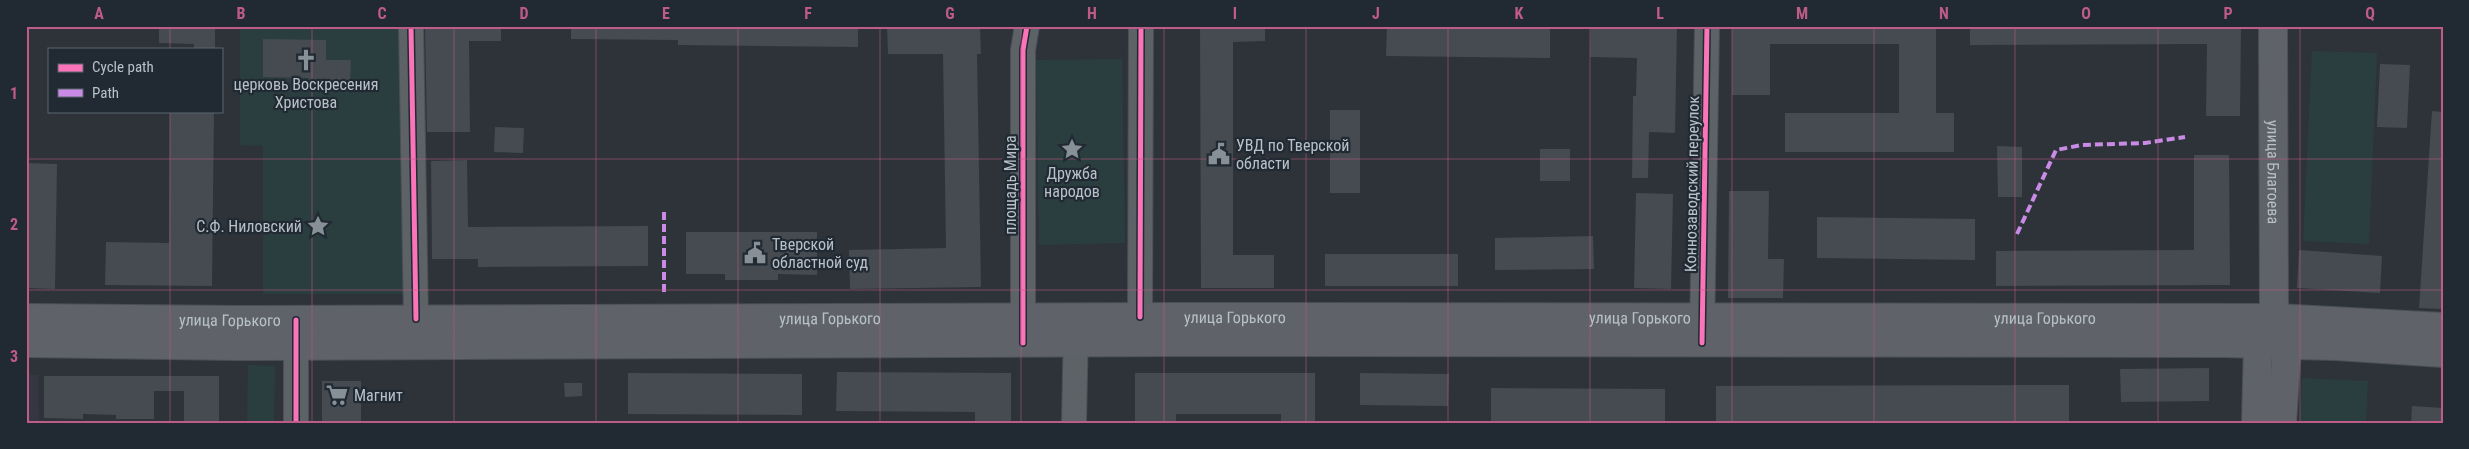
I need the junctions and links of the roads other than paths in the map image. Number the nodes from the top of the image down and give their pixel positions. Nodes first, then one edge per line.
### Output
1 (412, 26) edge
2 (1027, 26) edge
3 (1140, 26) edge
4 (1707, 26) edge
5 (2273, 26) edge
6 (1140, 317) junction
7 (26, 318) edge
8 (2274, 318) junction
9 (416, 319) junction
10 (2443, 328) edge
11 (1023, 330) junction
12 (1076, 330) junction
13 (1702, 330) junction
14 (296, 333) junction
15 (26, 344) edge
16 (2258, 344) junction
17 (2287, 345) junction
18 (2443, 353) edge
19 (296, 423) edge
20 (1074, 423) edge
21 (2256, 423) edge
22 (2282, 423) edge

1 - 9 street
2 - 11 street, площадь Мира
3 - 6 street
4 - 13 street, Коннозаводский переулок
5 - 8 main road, улица Благоева
6 - 12 main road, улица Горького
6 - 13 main road, улица Горького
7 - 14 main road, улица Горького
8 - 10 main road, улица Горького
8 - 13 main road, улица Горького
8 - 16 main road
8 - 17 main road, улица Благоева
9 - 11 main road, улица Горького
9 - 14 main road, улица Горького
11 - 12 main road, улица Горького
11 - 14 main road, улица Горького
12 - 13 main road, улица Горького
12 - 20 street
13 - 16 main road, улица Горького
14 - 15 main road, улица Горького
14 - 19 street
16 - 17 main road, улица Горького
16 - 21 main road
17 - 18 main road, улица Горького
17 - 22 main road, улица Благоева

